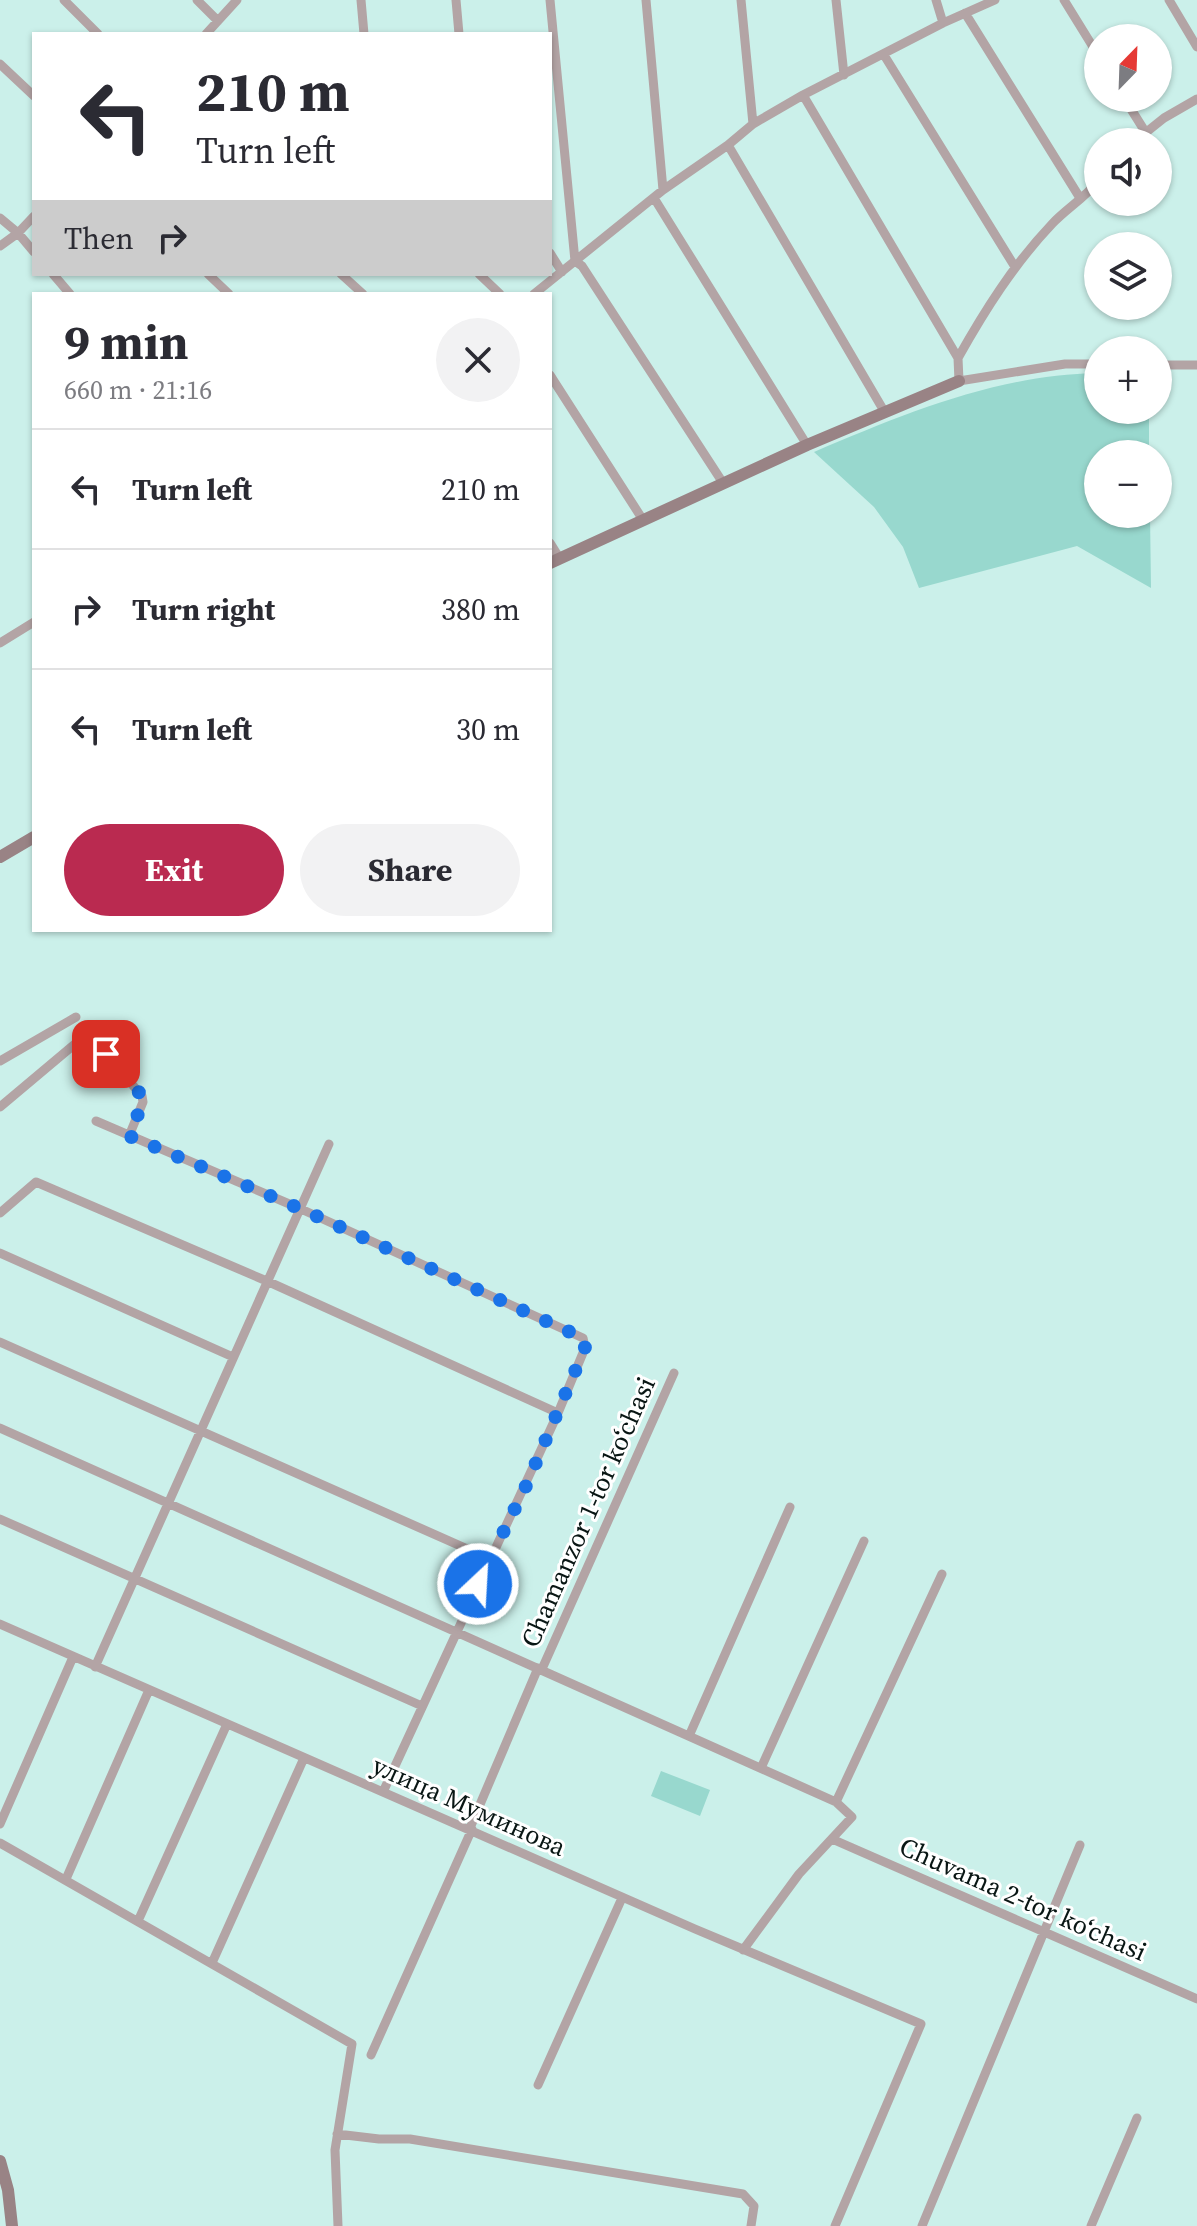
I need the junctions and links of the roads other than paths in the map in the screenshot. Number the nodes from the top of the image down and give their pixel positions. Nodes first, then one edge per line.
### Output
1 (64, 0) edge
2 (197, 0) edge
3 (237, 0) edge
4 (361, 0) edge
5 (456, 0) edge
6 (550, 0) edge
7 (646, 0) edge
8 (741, 0) edge
9 (836, 0) edge
10 (936, 0) edge
11 (995, 0) edge
12 (1064, 0) edge
13 (1169, 0) edge
14 (965, 13) junction
15 (943, 23) junction
16 (214, 29) edge
17 (96, 32) edge
18 (364, 32) edge
19 (459, 32) edge
20 (1084, 32) edge
21 (1197, 47) edge
22 (884, 55) junction
23 (0, 64) edge
24 (844, 75) junction
25 (32, 94) edge
26 (803, 95) junction
27 (1197, 99) edge
28 (753, 124) junction
29 (1152, 128) edge
30 (728, 145) junction
31 (663, 190) junction
32 (1084, 194) edge
33 (654, 198) junction
34 (1080, 198) junction
35 (0, 218) edge
36 (32, 218) edge
37 (18, 233) junction
38 (0, 246) edge
39 (32, 250) edge
40 (552, 256) edge
41 (575, 261) junction
42 (1015, 267) junction
43 (562, 272) junction
44 (55, 276) edge
45 (210, 276) edge
46 (343, 276) edge
47 (481, 276) edge
48 (68, 292) edge
49 (227, 292) edge
50 (361, 292) edge
51 (498, 292) edge
52 (537, 292) edge
53 (958, 358) junction
54 (1084, 364) edge
55 (1172, 365) edge
56 (1197, 365) edge
57 (552, 378) edge
58 (959, 381) junction
59 (884, 411) junction
60 (807, 445) junction
61 (723, 483) junction
62 (643, 520) junction
63 (555, 561) edge
64 (32, 623) edge
65 (0, 643) edge
66 (32, 838) edge
67 (0, 857) edge
68 (76, 1017) dead end
69 (0, 1061) edge
70 (0, 1107) edge
71 (96, 1121) dead end
72 (129, 1136) junction
73 (329, 1144) dead end
74 (301, 1209) junction
75 (0, 1213) edge
76 (0, 1253) edge
77 (269, 1282) junction
78 (0, 1342) edge
79 (233, 1357) junction
80 (674, 1373) dead end
81 (558, 1413) junction
82 (0, 1428) edge
83 (200, 1431) junction
84 (168, 1505) junction
85 (790, 1507) dead end
86 (0, 1519) edge
87 (864, 1541) dead end
88 (490, 1559) junction
89 (942, 1574) dead end
90 (135, 1579) junction
91 (0, 1624) edge
92 (456, 1633) junction
93 (73, 1657) junction
94 (95, 1667) junction
95 (540, 1669) junction
96 (149, 1690) junction
97 (422, 1706) junction
98 (227, 1724) junction
99 (689, 1736) junction
100 (304, 1758) junction
101 (761, 1768) junction
102 (383, 1792) junction
103 (836, 1802) junction
104 (0, 1824) edge
105 (471, 1829) junction
106 (832, 1839) junction
107 (0, 1843) edge
108 (1080, 1845) dead end
109 (66, 1879) junction
110 (622, 1898) junction
111 (138, 1921) junction
112 (1043, 1933) junction
113 (743, 1950) junction
114 (212, 1963) junction
115 (1197, 1999) edge
116 (371, 2055) dead end
117 (538, 2085) dead end
118 (1137, 2118) dead end
119 (337, 2134) junction
120 (0, 2161) edge
121 (12, 2226) edge
122 (338, 2226) edge
123 (751, 2226) edge
124 (835, 2226) edge
125 (922, 2226) edge
126 (1091, 2226) edge

1 - 17 street
2 - 16 street
3 - 16 street
4 - 18 street
5 - 19 street
6 - 41 street
7 - 31 street
8 - 28 street
9 - 24 street
10 - 15 street
11 - 14 street
12 - 20 street
13 - 21 street
14 - 15 street
14 - 34 street
15 - 22 street
22 - 24 street
22 - 42 street
23 - 25 street
24 - 26 street
26 - 28 street
26 - 53 street
27 - 29 street
28 - 30 street
30 - 31 street
30 - 59 street
31 - 33 street
32 - 34 street
33 - 41 street
33 - 60 street
34 - 42 street
35 - 37 street
36 - 37 street
37 - 38 street
37 - 39 street
40 - 43 street
41 - 43 street
41 - 61 street
42 - 53 street
43 - 52 street
44 - 48 street
45 - 49 street
46 - 50 street
47 - 51 street
53 - 58 street
54 - 58 street
55 - 56 street
57 - 62 street
58 - 59 street
59 - 60 street
60 - 61 street
61 - 62 street
62 - 63 street
64 - 65 street
66 - 67 street
68 - 69 street
70 - 72 street
71 - 72 street
72 - 74 street
73 - 74 street
74 - 77 street
74 - 81 street
75 - 77 street
76 - 79 street
77 - 79 street
77 - 81 street
78 - 83 street
79 - 83 street
80 - 95 street, Chamanzor 1-tor koʻchasi
81 - 88 street
82 - 84 street
83 - 84 street
83 - 88 street
84 - 90 street
84 - 92 street
85 - 99 street
86 - 90 street
87 - 101 street
88 - 92 street
89 - 103 street
90 - 94 street
90 - 97 street
91 - 93 street, улица Муминова
92 - 95 street
92 - 97 street
93 - 94 street, улица Муминова
93 - 104 street
94 - 96 street, улица Муминова
95 - 99 street
95 - 105 street, Chamanzor 1-tor koʻchasi
96 - 98 street, улица Муминова
96 - 109 street
97 - 102 street
98 - 100 street, улица Муминова
98 - 111 street
99 - 101 street
100 - 102 street, улица Муминова
100 - 114 street
101 - 103 street
102 - 105 street, улица Муминова
103 - 106 street
105 - 110 street, улица Муминова
105 - 116 street, Chamanzor 1-tor koʻchasi
106 - 112 street, Chuvama 2-tor koʻchasi
106 - 113 street
107 - 109 street
108 - 112 street
109 - 111 street
110 - 113 street, улица Муминова
110 - 117 street
111 - 114 street
112 - 115 street, Chuvama 2-tor koʻchasi
112 - 125 street
113 - 124 street, улица Муминова
114 - 119 street
118 - 126 street
119 - 122 street
119 - 123 street
120 - 121 street

